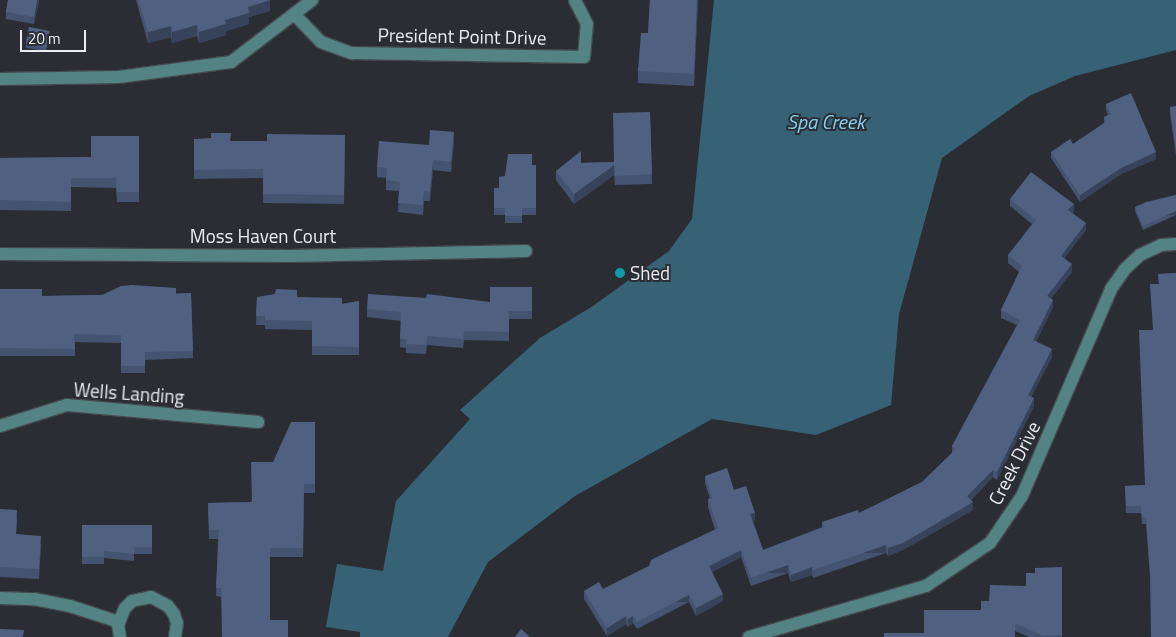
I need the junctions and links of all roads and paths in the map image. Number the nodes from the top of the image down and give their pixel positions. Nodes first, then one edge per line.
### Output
1 (312, 0) edge
2 (575, 0) edge
3 (294, 14) junction
4 (0, 79) edge
5 (1176, 244) edge
6 (526, 252) dead end
7 (0, 254) edge
8 (258, 422) dead end
9 (0, 426) edge
10 (0, 598) edge
11 (119, 622) junction
12 (120, 637) edge
13 (175, 637) edge
14 (749, 637) edge

1 - 3 street
2 - 3 street, President Point Drive
3 - 4 street
5 - 14 street, Creek Drive
6 - 7 street, Moss Haven Court
8 - 9 street, Wells Landing
10 - 11 street
11 - 12 street
11 - 13 street

